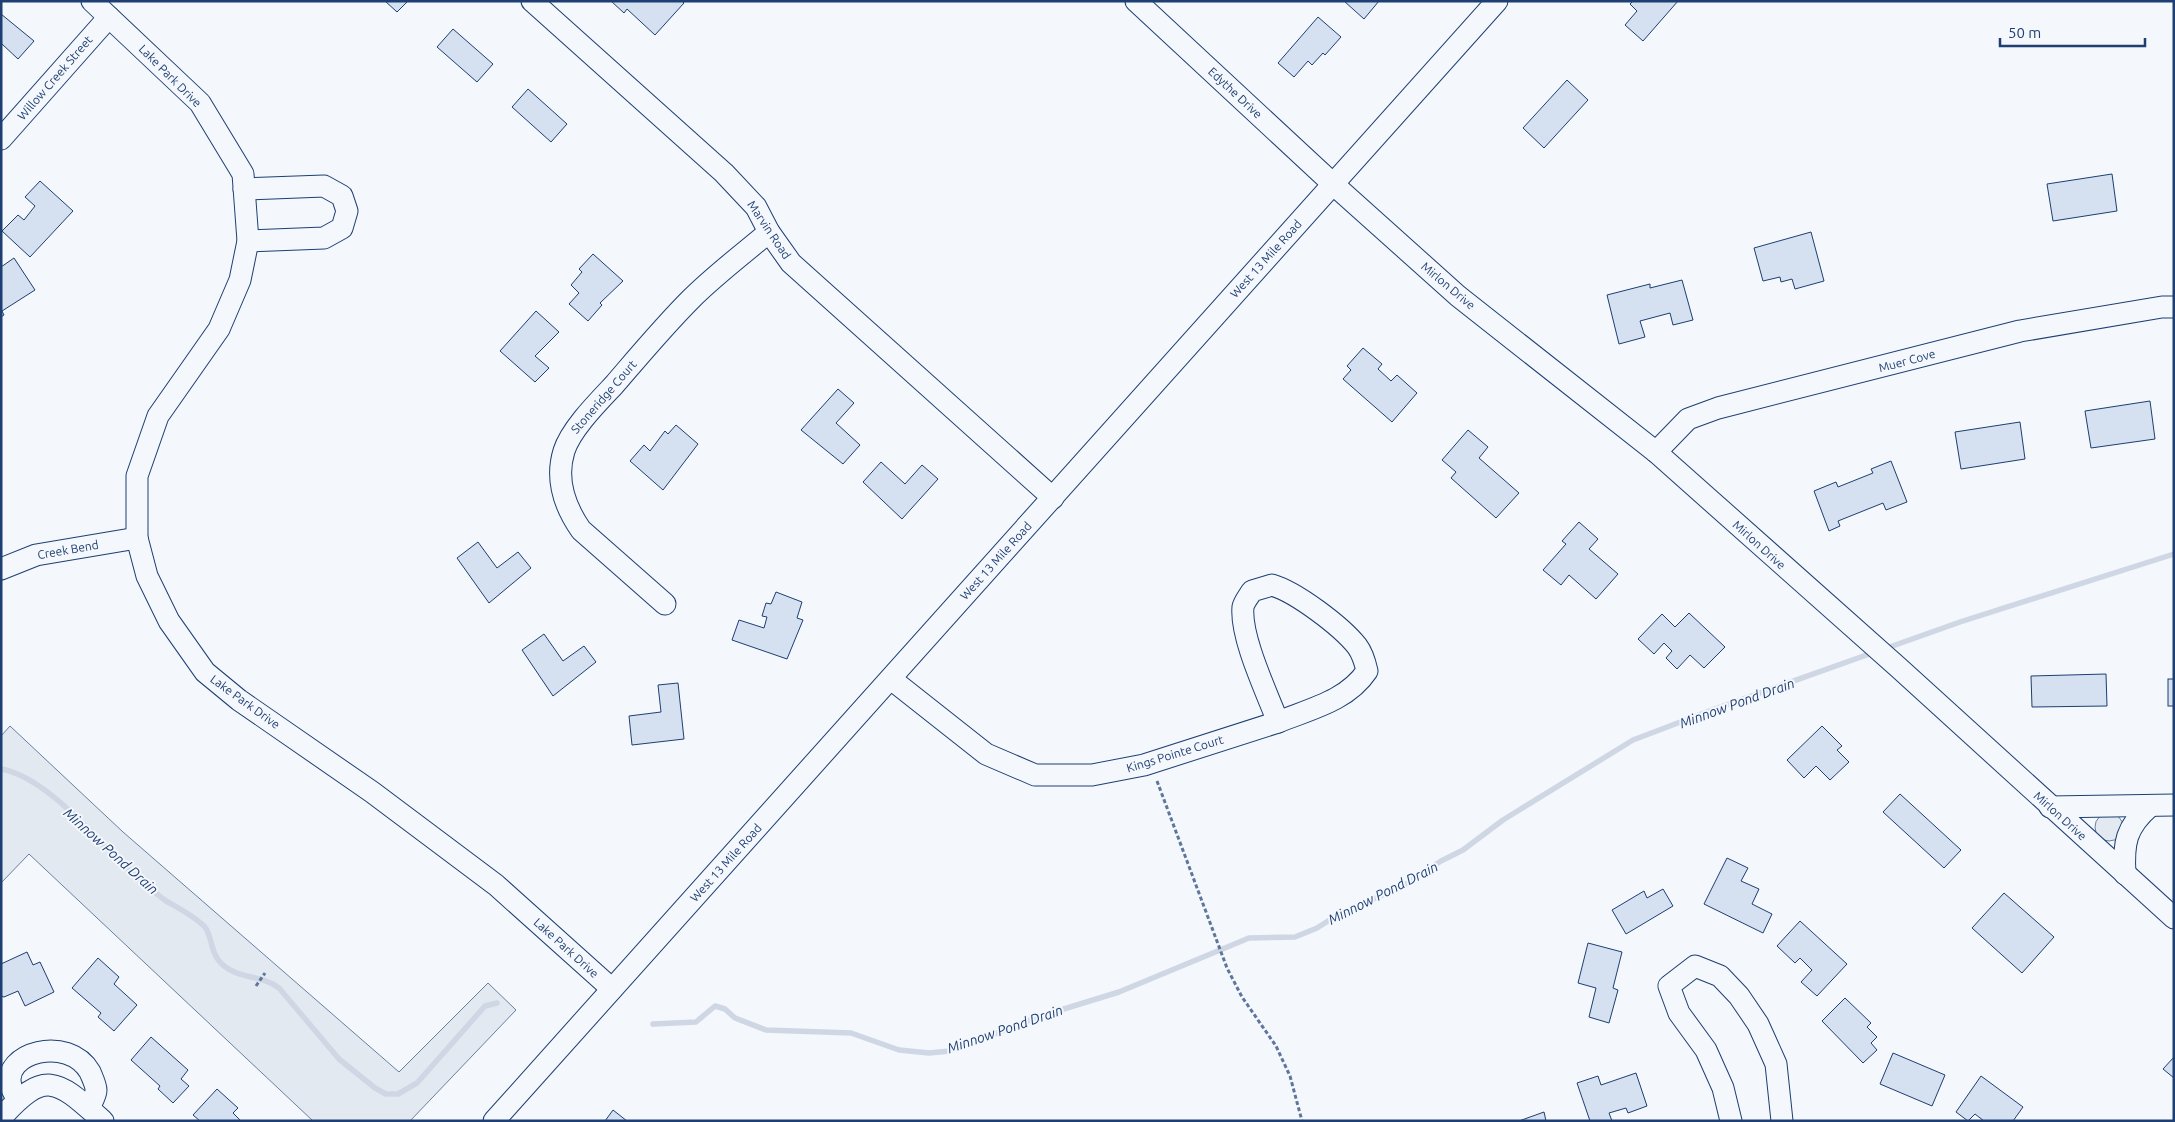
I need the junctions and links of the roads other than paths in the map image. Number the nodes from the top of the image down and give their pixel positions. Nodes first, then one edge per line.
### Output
1 (92, 1) edge
2 (532, 1) edge
3 (1136, 1) edge
4 (1497, 1) edge
5 (109, 16) junction
6 (1, 139) edge
7 (1333, 184) junction
8 (244, 190) junction
9 (769, 232) junction
10 (248, 241) junction
11 (2174, 307) edge
12 (1656, 452) junction
13 (1053, 498) junction
14 (137, 538) junction
15 (1, 569) edge
16 (665, 604) dead end
17 (891, 679) junction
18 (1278, 722) junction
19 (2174, 805) edge
20 (2150, 806) junction
21 (2050, 807) junction
22 (2125, 874) junction
23 (2174, 918) edge
24 (612, 989) junction
25 (18, 1100) junction
26 (96, 1115) edge
27 (1, 1118) edge
28 (494, 1121) edge
29 (1731, 1121) edge
30 (1782, 1121) edge

1 - 5 street, Lake Park Drive
2 - 9 street, Marvin Road
3 - 7 street, Edythe Drive
4 - 7 street, West 13 Mile Road
5 - 6 street, Willow Creek Street
5 - 8 street, Lake Park Drive
7 - 12 street, Mirlon Drive
7 - 13 street, West 13 Mile Road
8 - 10 street, Lake Park Drive
8 - 10 street
9 - 13 street, Marvin Road
9 - 16 street, Stoneridge Court
10 - 14 street, Lake Park Drive
11 - 12 street, Muer Cove
12 - 21 street, Mirlon Drive
13 - 17 street, West 13 Mile Road
14 - 15 street, Creek Bend
14 - 24 street, Lake Park Drive
17 - 18 street, Kings Pointe Court
17 - 24 street, West 13 Mile Road
18 - 18 street, Kings Pointe Court
19 - 20 street
20 - 21 street
20 - 22 street
21 - 22 street, Mirlon Drive
22 - 23 street, Mirlon Drive
24 - 28 street, West 13 Mile Road
25 - 26 street
25 - 26 street
25 - 27 street
29 - 30 street

